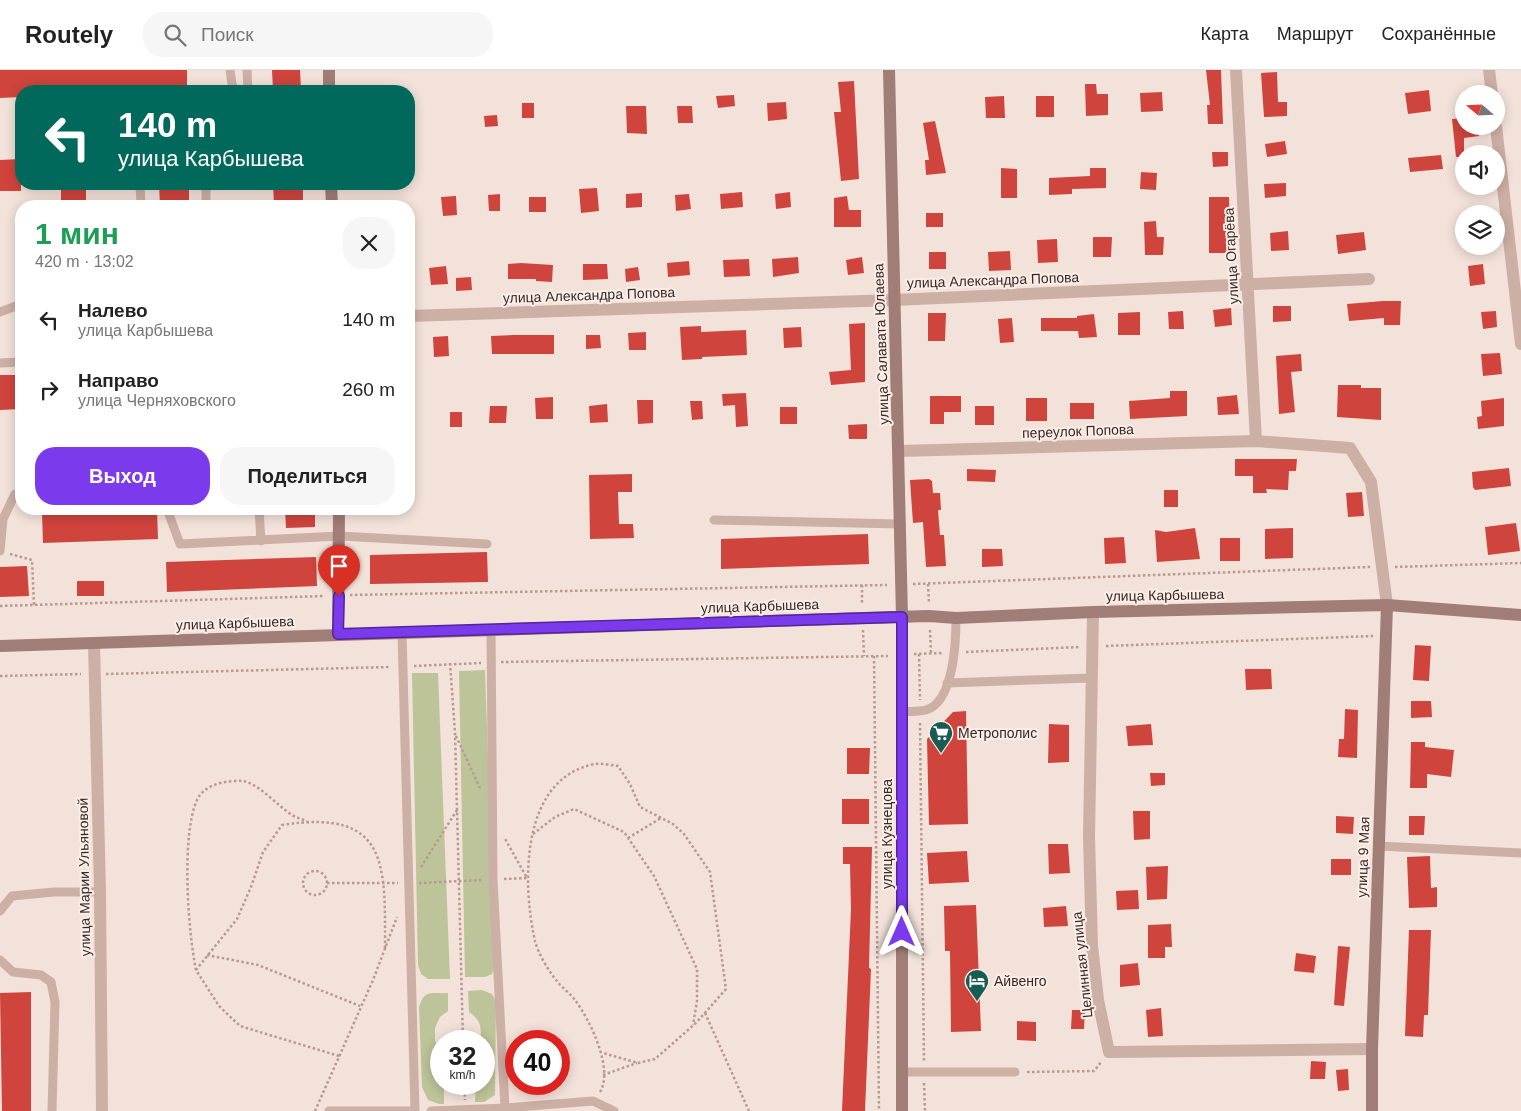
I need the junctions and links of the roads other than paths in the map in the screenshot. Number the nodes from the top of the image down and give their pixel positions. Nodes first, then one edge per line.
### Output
1 (230, 70) edge
2 (247, 70) edge
3 (329, 70) edge
4 (889, 70) edge
5 (1236, 70) edge
6 (1490, 70) edge
7 (232, 85) edge
8 (248, 85) edge
9 (329, 85) edge
10 (1491, 85) edge
11 (1497, 135) edge
12 (1369, 279) dead end
13 (1248, 285) junction
14 (894, 300) junction
15 (15, 306) edge
16 (0, 312) edge
17 (415, 316) edge
18 (1521, 344) edge
19 (15, 362) edge
20 (0, 363) edge
21 (1256, 441) junction
22 (900, 451) junction
23 (15, 496) edge
24 (169, 515) edge
25 (259, 515) edge
26 (339, 515) edge
27 (714, 520) dead end
28 (901, 524) junction
29 (340, 536) junction
30 (261, 541) junction
31 (487, 544) dead end
32 (1, 551) edge
33 (1387, 605) junction
34 (1093, 612) junction
35 (1521, 615) edge
36 (902, 617) junction
37 (956, 618) junction
38 (491, 629) junction
39 (402, 633) junction
40 (338, 634) junction
41 (94, 643) junction
42 (0, 646) edge
43 (1092, 678) junction
44 (947, 683) junction
45 (902, 712) junction
46 (1378, 846) junction
47 (1521, 853) edge
48 (100, 892) junction
49 (0, 911) edge
50 (0, 960) edge
51 (1372, 1049) junction
52 (902, 1072) junction
53 (1015, 1072) road end
54 (505, 1108) junction
55 (524, 1108) edge
56 (52, 1111) edge
57 (102, 1111) edge
58 (329, 1111) edge
59 (397, 1111) edge
60 (410, 1111) edge
61 (415, 1111) edge
62 (431, 1111) edge
63 (614, 1111) edge
64 (902, 1111) edge
65 (1372, 1111) edge

1 - 7 lane
2 - 8 lane
3 - 9 street
4 - 14 street, улица Салавата Юлаева
5 - 13 street, улица Огарёва
6 - 10 street
11 - 18 street
12 - 13 street, улица Александра Попова
13 - 14 street, улица Александра Попова
13 - 21 street, улица Огарёва
14 - 17 street, улица Александра Попова
14 - 22 street, улица Салавата Юлаева
15 - 16 lane
19 - 20 lane
21 - 22 street, переулок Попова
21 - 33 street, переулок Попова
22 - 28 street, улица Салавата Юлаева
23 - 32 lane
24 - 30 lane
25 - 30 lane
26 - 29 street
27 - 28 lane
28 - 36 street, улица Салавата Юлаева
29 - 30 lane
29 - 31 lane
29 - 40 street
33 - 34 street, улица Карбышева
33 - 35 street, улица Карбышева
33 - 46 street, улица 9 Мая
34 - 37 street, улица Карбышева
34 - 43 street, Целинная улица
36 - 37 street, улица Карбышева
36 - 38 street, улица Карбышева
36 - 45 street, улица Кузнецова
37 - 44 lane
38 - 39 street, улица Карбышева
38 - 54 lane
39 - 40 street, улица Карбышева
39 - 61 lane
40 - 41 street, улица Карбышева
41 - 42 street, улица Карбышева
41 - 48 street, улица Марии Ульяновой
43 - 44 lane
43 - 51 street, Целинная улица
44 - 45 lane
45 - 52 street, улица Кузнецова
46 - 47 lane
46 - 51 street, улица 9 Мая
48 - 49 lane
48 - 57 street, улица Марии Ульяновой
50 - 56 lane
51 - 65 street, улица 9 Мая
52 - 53 lane
52 - 64 street, улица Кузнецова
54 - 55 lane
54 - 62 lane
55 - 63 lane
58 - 59 lane
59 - 60 lane

